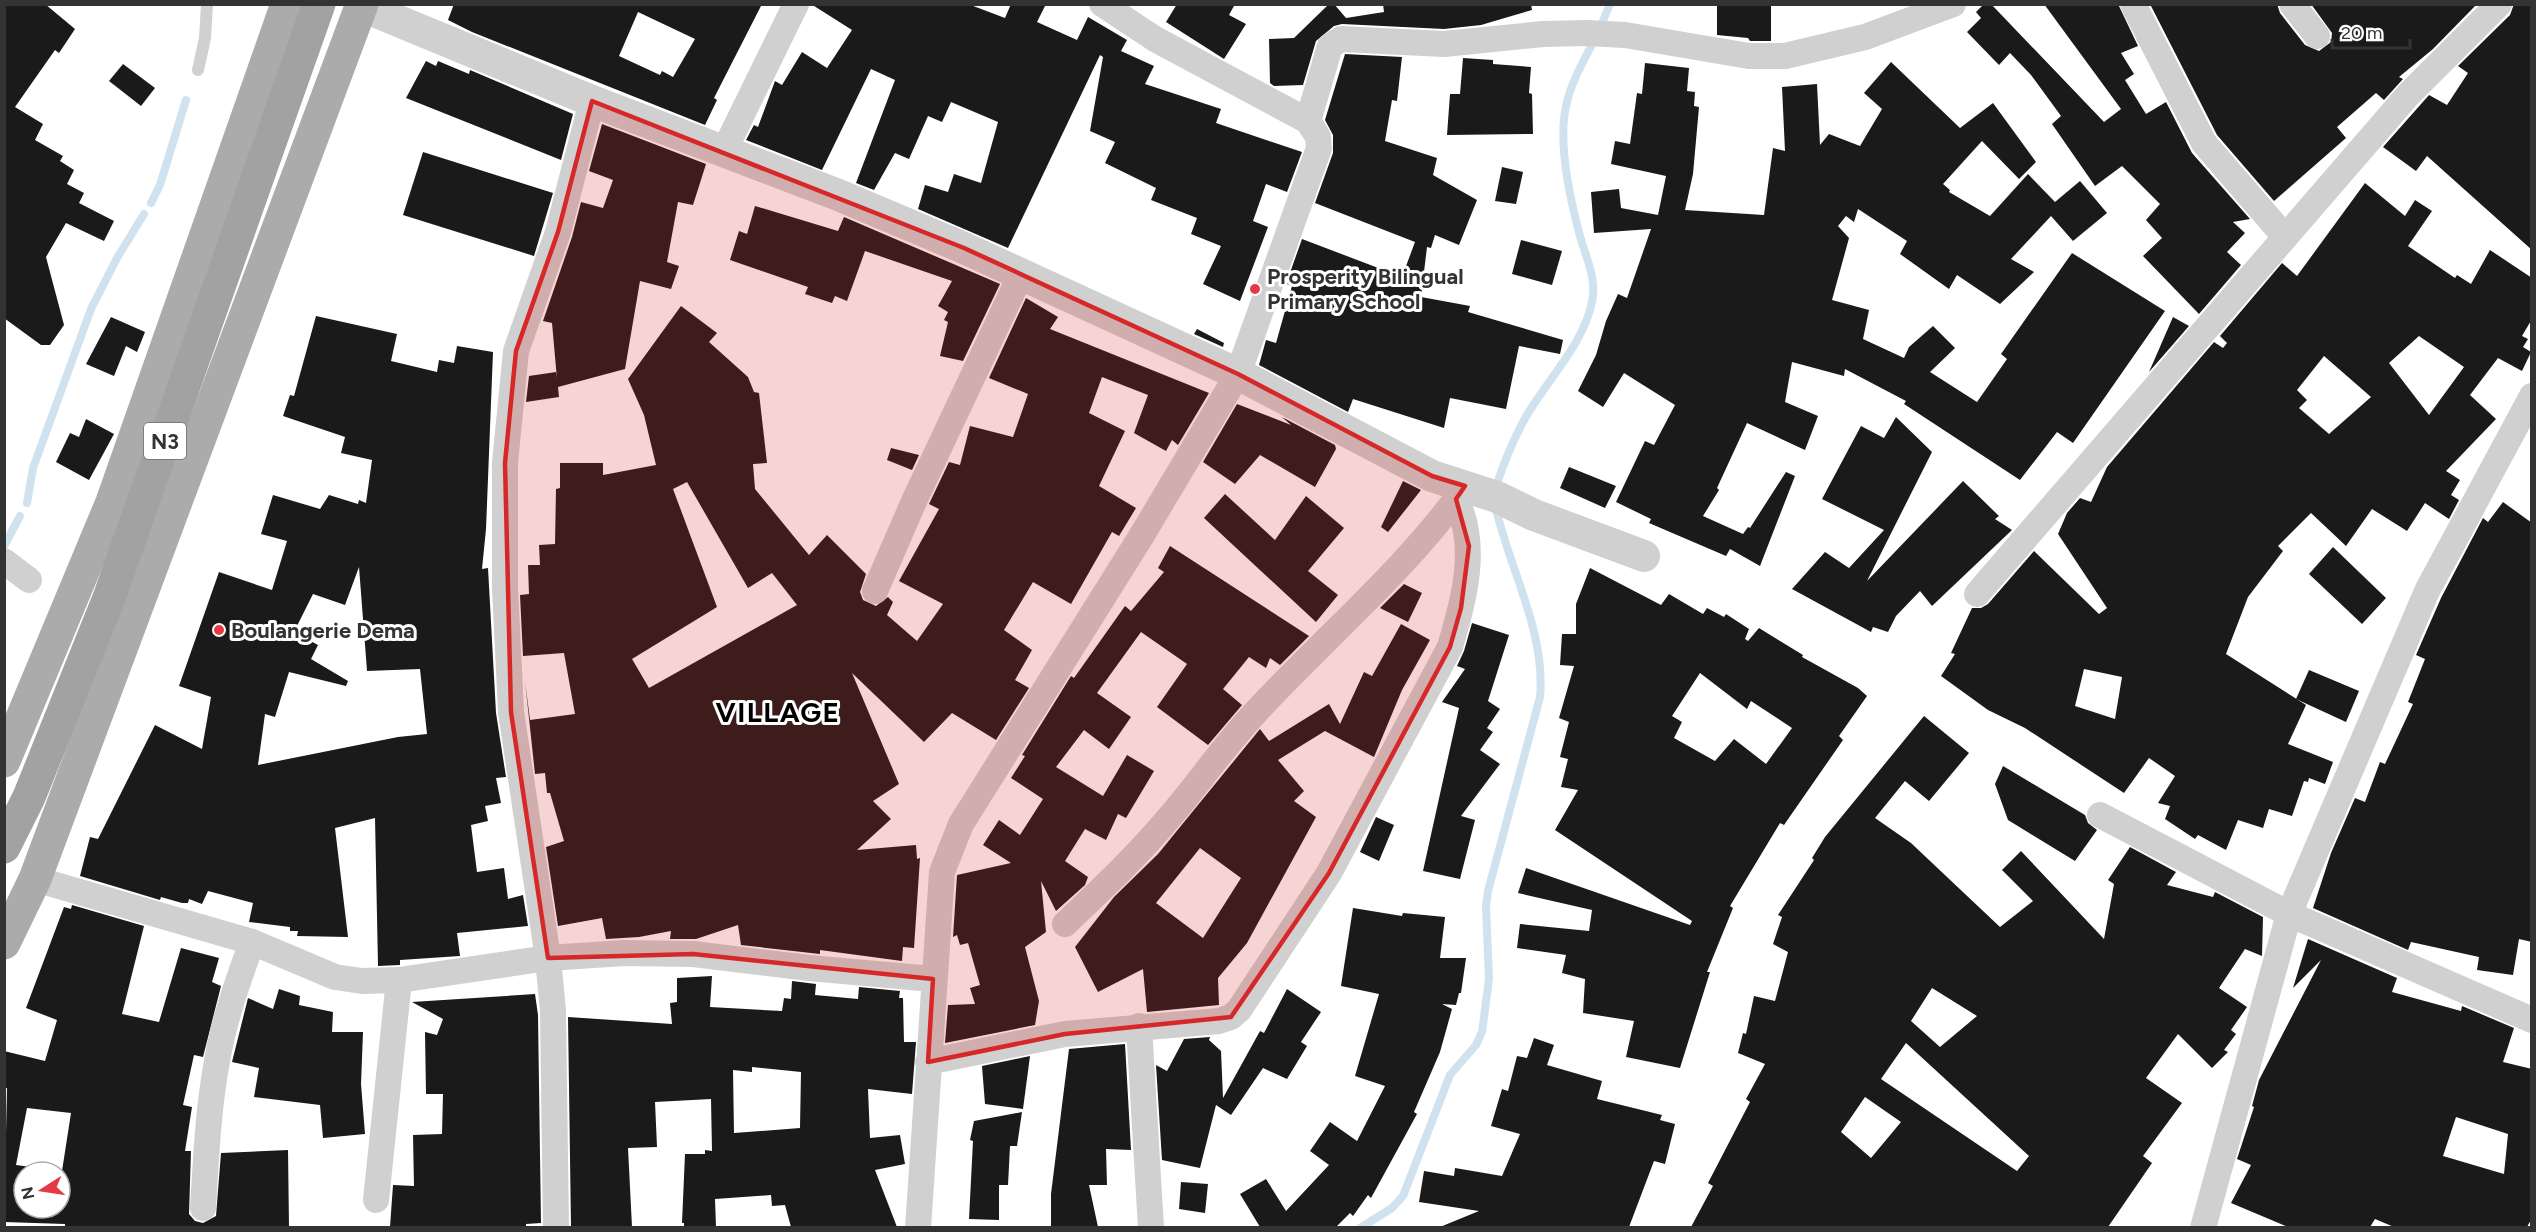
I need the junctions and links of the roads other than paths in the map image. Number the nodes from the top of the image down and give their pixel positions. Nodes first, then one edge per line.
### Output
1 (207, 4) edge
2 (287, 4) edge
3 (796, 4) edge
4 (1102, 4) edge
5 (1953, 4) edge
6 (2133, 4) edge
7 (2292, 4) edge
8 (2499, 4) edge
9 (362, 5) edge
10 (315, 17) edge
11 (2317, 36) dead end
12 (198, 70) dead end
13 (592, 101) junction
14 (1308, 122) junction
15 (724, 152) junction
16 (2284, 237) junction
17 (1021, 274) junction
18 (1238, 374) junction
19 (2532, 396) edge
20 (1460, 493) junction
21 (1644, 556) dead end
22 (4, 561) edge
23 (29, 580) dead end
24 (875, 591) dead end
25 (1977, 594) dead end
26 (4, 761) edge
27 (2100, 815) dead end
28 (4, 847) edge
29 (35, 879) junction
30 (2289, 914) junction
31 (1065, 924) dead end
32 (4, 942) edge
33 (252, 942) junction
34 (548, 958) junction
35 (933, 979) junction
36 (399, 980) junction
37 (2532, 1020) edge
38 (1139, 1026) junction
39 (928, 1062) junction
40 (376, 1200) dead end
41 (204, 1208) dead end
42 (556, 1227) edge
43 (918, 1227) edge
44 (1151, 1227) edge
45 (2203, 1227) edge

1 - 12 lane
2 - 26 main road
3 - 15 street
4 - 14 street
5 - 14 street
6 - 16 street
7 - 11 street
8 - 16 street
9 - 13 street
9 - 29 main road
10 - 28 highway, N3
13 - 15 street
13 - 34 street
14 - 18 street
15 - 17 street
16 - 25 street
17 - 18 street
17 - 24 street
18 - 20 street
18 - 35 street
19 - 30 street
20 - 21 street
20 - 31 street
20 - 38 street
22 - 23 street
27 - 30 street
29 - 32 main road
29 - 33 street
30 - 37 street
30 - 45 street
33 - 36 street
33 - 41 street
34 - 35 street
34 - 36 street
34 - 42 street
35 - 39 street
36 - 40 street
38 - 39 street
38 - 44 street
39 - 43 street

